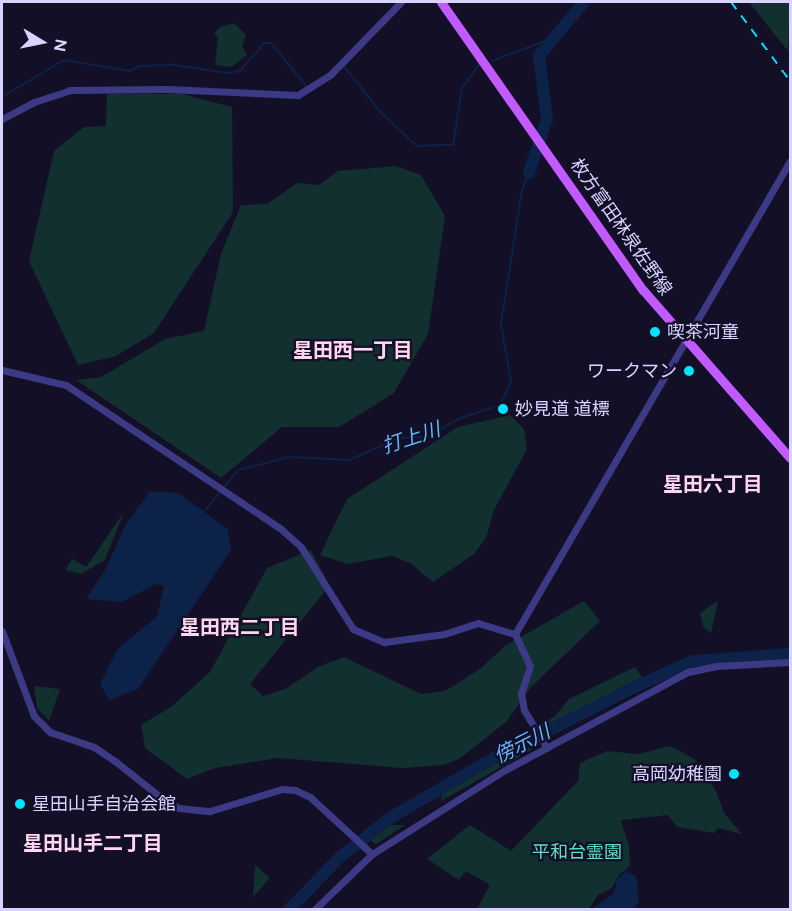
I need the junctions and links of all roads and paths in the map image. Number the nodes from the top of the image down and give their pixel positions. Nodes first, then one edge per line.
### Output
1 (401, 2) edge
2 (441, 2) edge
3 (2, 119) edge
4 (790, 161) edge
5 (686, 342) junction
6 (2, 369) edge
7 (790, 458) edge
8 (2, 631) edge
9 (515, 634) junction
10 (790, 662) edge
11 (547, 748) junction
12 (372, 854) junction
13 (314, 909) edge

1 - 3 street
2 - 5 main road, 枚方富田林泉佐野線
4 - 5 street
5 - 7 main road, 枚方富田林泉佐野線
5 - 9 street
6 - 9 street
8 - 12 street
9 - 11 street
10 - 11 street
11 - 12 street
12 - 13 street

